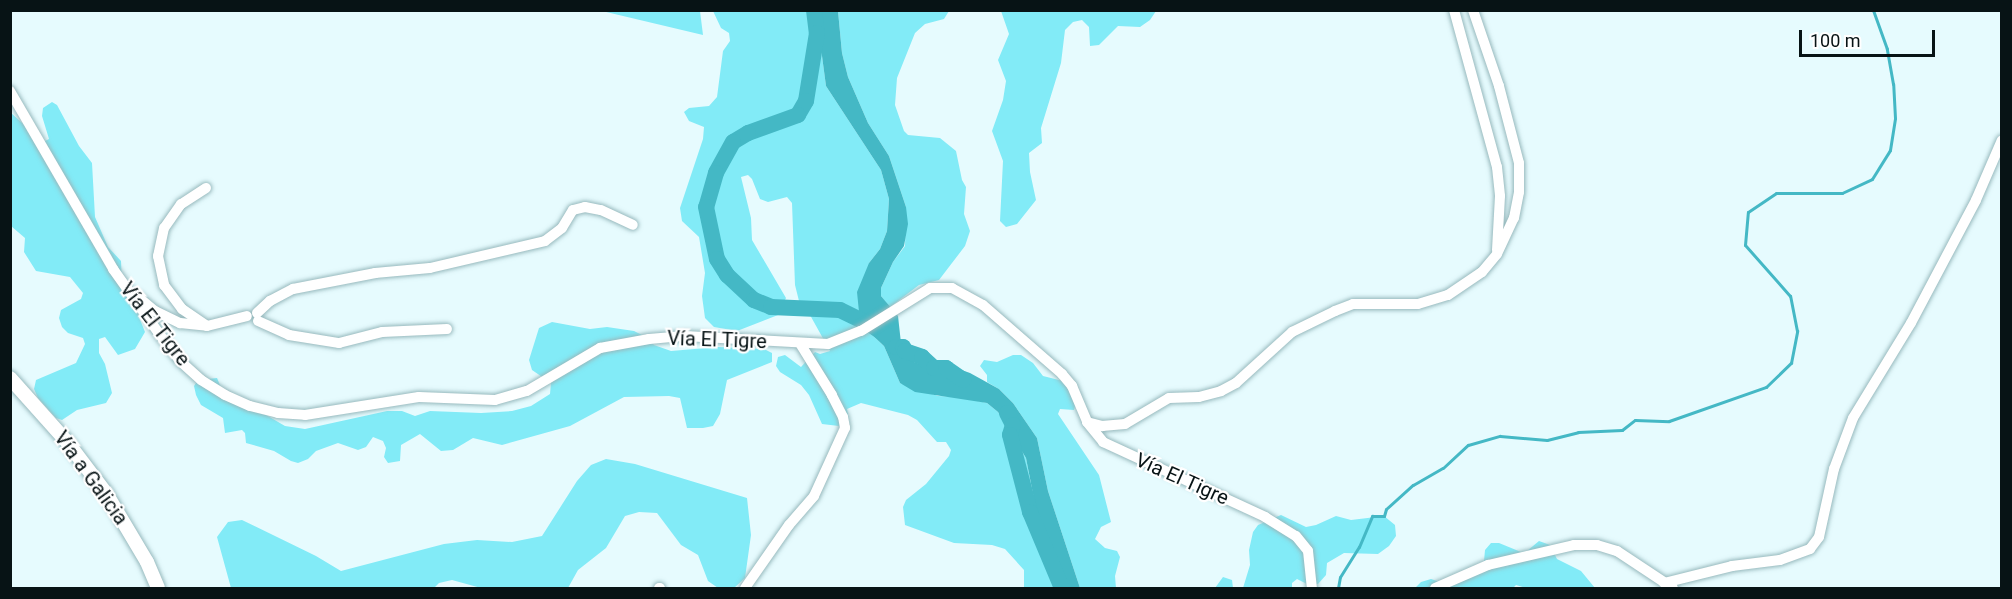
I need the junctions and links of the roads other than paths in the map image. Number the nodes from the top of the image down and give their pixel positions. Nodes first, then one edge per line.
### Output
1 (1454, 10) edge
2 (1473, 10) edge
3 (10, 91) edge
4 (2001, 140) edge
5 (206, 188) dead end
6 (633, 225) dead end
7 (1497, 254) junction
8 (113, 269) junction
9 (254, 317) junction
10 (207, 326) junction
11 (447, 329) dead end
12 (801, 345) junction
13 (10, 378) edge
14 (1088, 422) junction
15 (1669, 586) edge
16 (158, 588) edge
17 (745, 588) edge
18 (1312, 588) edge
19 (1435, 588) edge

1 - 7 street
2 - 7 street
3 - 8 street, Vía El Tigre
4 - 15 street
5 - 10 street
6 - 9 street
7 - 14 street
8 - 10 street
8 - 12 street, Vía El Tigre
9 - 10 street
9 - 11 street
12 - 14 street, Vía El Tigre
12 - 17 street
13 - 16 street, Vía a Galicia
14 - 18 street, Vía El Tigre
15 - 19 street

